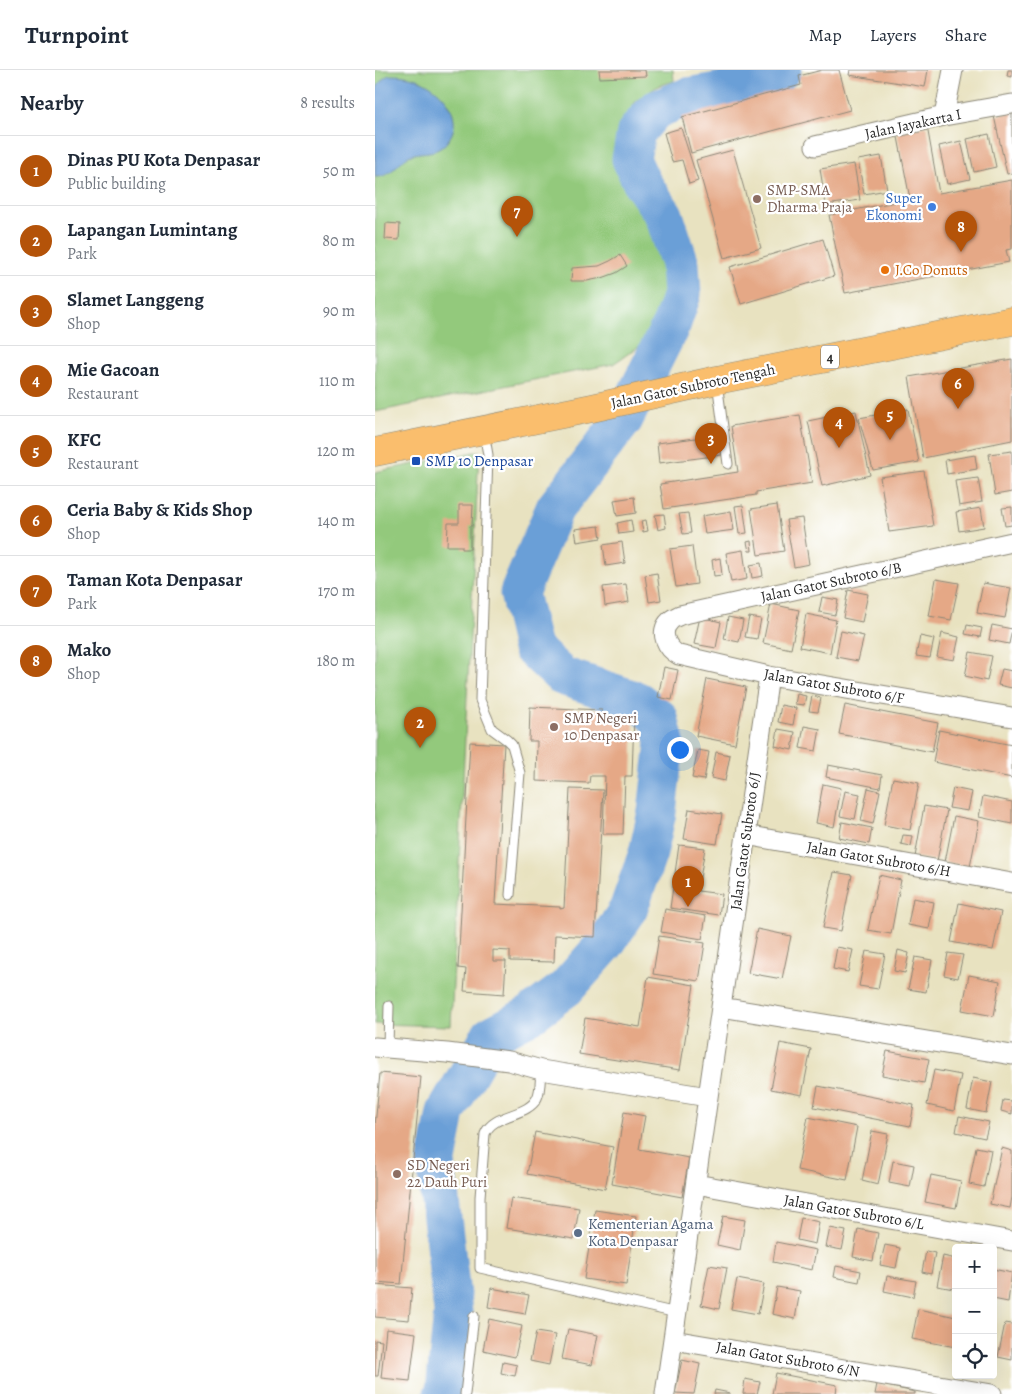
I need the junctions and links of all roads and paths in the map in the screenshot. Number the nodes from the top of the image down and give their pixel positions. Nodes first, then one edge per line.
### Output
1 (953, 70) edge
2 (1012, 104) edge
3 (943, 116) junction
4 (815, 146) dead end
5 (1012, 321) edge
6 (717, 380) junction
7 (484, 429) junction
8 (375, 452) edge
9 (728, 464) dead end
10 (1012, 542) edge
11 (665, 638) joint
12 (769, 676) junction
13 (1012, 718) edge
14 (746, 834) junction
15 (1012, 883) edge
16 (510, 895) dead end
17 (389, 1006) dead end
18 (721, 1007) junction
19 (381, 1047) edge
20 (1012, 1055) edge
21 (541, 1070) junction
22 (708, 1097) junction
23 (695, 1184) junction
24 (1012, 1241) edge
25 (677, 1313) junction
26 (474, 1316) dead end
27 (673, 1340) junction
28 (465, 1394) edge
29 (665, 1394) edge
30 (992, 1394) edge

1 - 3 street
2 - 3 street, Jalan Jayakarta I
3 - 4 street, Jalan Jayakarta I
5 - 6 highway, Jalan Gatot Subroto Tengah / 4
6 - 7 highway, Jalan Gatot Subroto Tengah / 4
6 - 9 lane
7 - 8 highway, Jalan Gatot Subroto Tengah / 4
7 - 16 lane
10 - 11 street, Jalan Gatot Subroto 6/B
11 - 12 street, Jalan Gatot Subroto 6/F
12 - 13 street, Jalan Gatot Subroto 6/F
12 - 14 street, Jalan Gatot Subroto 6/J
14 - 15 street, Jalan Gatot Subroto 6/H
14 - 18 street, Jalan Gatot Subroto 6/J
17 - 19 lane
18 - 20 street
18 - 22 street, Jalan Gatot Subroto 6/J
19 - 21 street
21 - 22 street
21 - 25 lane
22 - 23 street, Jalan Gatot Subroto 6/J
23 - 24 street, Jalan Gatot Subroto 6/L
23 - 25 street, Jalan Gatot Subroto 6/J
25 - 27 street, Jalan Gatot Subroto 6/J
26 - 28 lane
27 - 29 street, Jalan Gatot Subroto 6/J
27 - 30 street, Jalan Gatot Subroto 6/N

